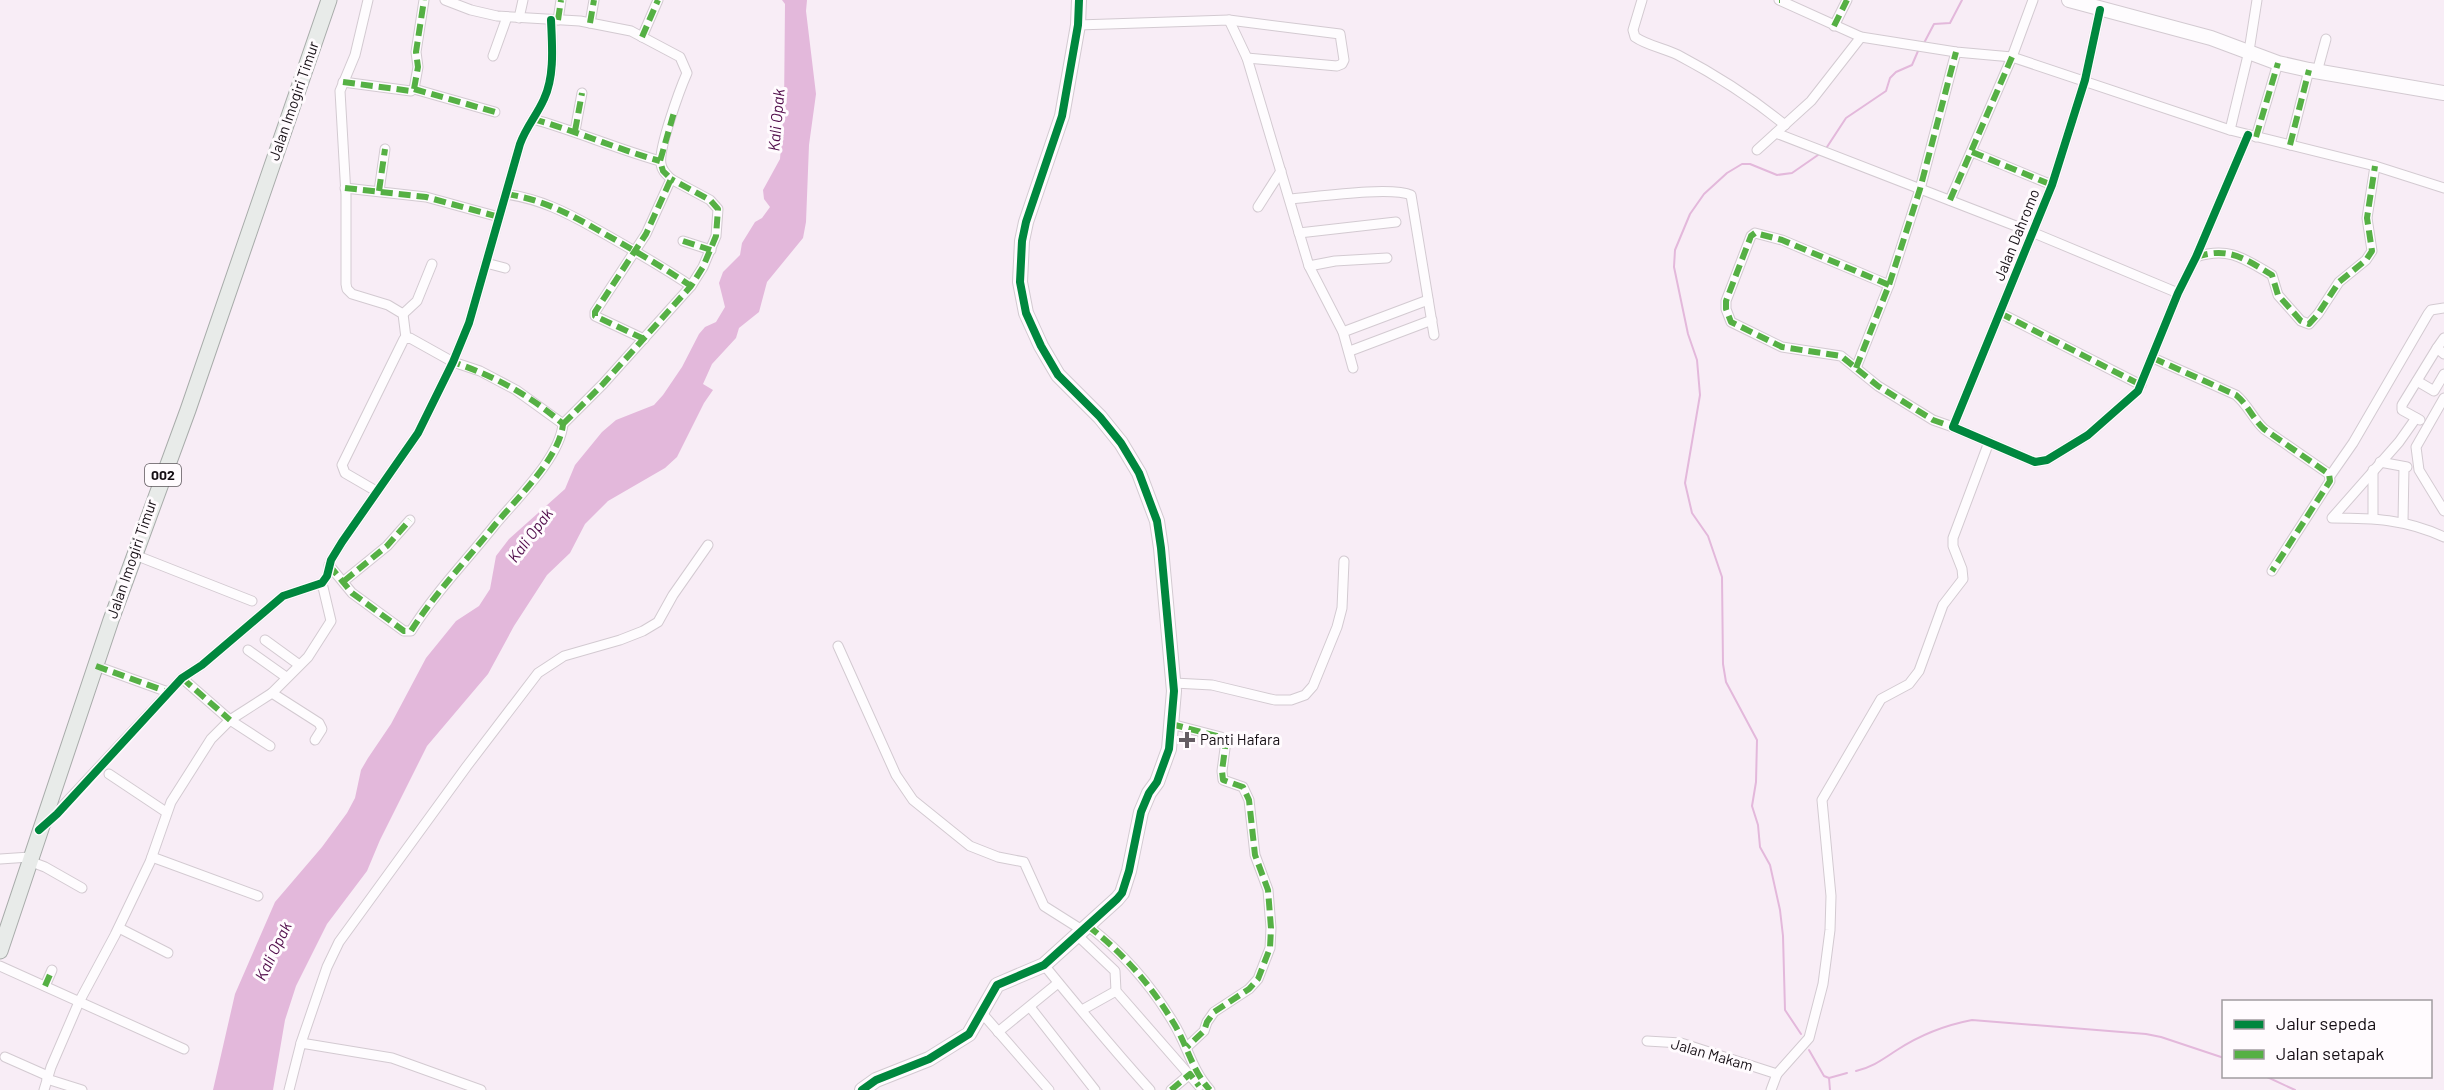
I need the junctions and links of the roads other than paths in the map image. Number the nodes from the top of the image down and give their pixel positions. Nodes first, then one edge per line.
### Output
1 (329, 0) edge
2 (368, 0) edge
3 (424, 0) edge
4 (445, 0) edge
5 (523, 0) edge
6 (561, 0) edge
7 (594, 0) edge
8 (658, 0) edge
9 (1079, 0) edge
10 (1642, 0) edge
11 (1779, 0) edge
12 (1847, 0) edge
13 (2033, 0) edge
14 (2069, 0) edge
15 (2257, 0) edge
16 (2100, 10) junction
17 (507, 17) junction
18 (519, 18) junction
19 (554, 20) junction
20 (1228, 20) junction
21 (590, 23) junction
22 (1078, 25) junction
23 (1834, 26) junction
24 (1861, 37) junction
25 (642, 38) junction
26 (2326, 39) dead end
27 (2249, 51) junction
28 (1956, 52) junction
29 (494, 56) dead end
30 (2012, 57) junction
31 (1247, 58) junction
32 (2278, 63) junction
33 (2313, 71) junction
34 (2085, 80) junction
35 (343, 82) junction
36 (414, 89) junction
37 (582, 93) dead end
38 (2444, 93) edge
39 (495, 112) dead end
40 (533, 119) junction
41 (1785, 125) junction
42 (2230, 130) junction
43 (576, 131) junction
44 (1776, 133) junction
45 (2252, 136) junction
46 (2290, 146) junction
47 (385, 149) dead end
48 (1757, 150) dead end
49 (1972, 152) junction
50 (660, 161) junction
51 (2375, 166) junction
52 (1281, 171) junction
53 (671, 179) junction
54 (2052, 185) junction
55 (345, 188) junction
56 (2444, 188) edge
57 (1920, 189) junction
58 (379, 191) junction
59 (506, 194) junction
60 (1290, 199) junction
61 (1950, 200) junction
62 (1258, 207) dead end
63 (499, 217) junction
64 (1396, 222) dead end
65 (1299, 233) junction
66 (2034, 233) junction
67 (683, 241) dead end
68 (636, 250) junction
69 (711, 250) junction
70 (2196, 257) junction
71 (1388, 258) dead end
72 (486, 263) junction
73 (432, 264) dead end
74 (1309, 266) junction
75 (505, 268) dead end
76 (1889, 285) junction
77 (691, 286) junction
78 (2178, 293) junction
79 (1428, 300) junction
80 (2444, 308) edge
81 (2000, 313) junction
82 (403, 314) junction
83 (1432, 320) junction
84 (1343, 332) junction
85 (1434, 335) dead end
86 (406, 338) junction
87 (2444, 338) edge
88 (644, 339) junction
89 (1350, 351) junction
90 (2440, 351) edge
91 (2153, 358) junction
92 (453, 362) junction
93 (1353, 368) dead end
94 (1856, 368) junction
95 (2444, 374) edge
96 (2417, 381) junction
97 (2141, 385) junction
98 (2434, 391) junction
99 (2444, 397) edge
100 (2416, 418) junction
101 (563, 424) junction
102 (2428, 424) junction
103 (1953, 427) junction
104 (1989, 442) junction
105 (2380, 462) junction
106 (2404, 466) junction
107 (2419, 470) junction
108 (2330, 476) junction
109 (2369, 480) junction
110 (376, 491) junction
111 (2444, 512) edge
112 (2373, 518) junction
113 (410, 519) dead end
114 (2403, 522) junction
115 (2444, 537) edge
116 (708, 545) dead end
117 (135, 555) junction
118 (1344, 561) dead end
119 (329, 565) junction
120 (2272, 571) dead end
121 (342, 579) junction
122 (322, 583) junction
123 (252, 601) dead end
124 (265, 640) dead end
125 (838, 646) dead end
126 (248, 650) dead end
127 (298, 664) junction
128 (96, 666) junction
129 (286, 677) junction
130 (186, 682) junction
131 (1174, 683) junction
132 (168, 692) junction
133 (272, 693) junction
134 (230, 720) junction
135 (1171, 724) junction
136 (315, 740) dead end
137 (270, 746) dead end
138 (109, 774) dead end
139 (166, 812) junction
140 (39, 830) junction
141 (152, 857) junction
142 (0, 859) edge
143 (36, 862) junction
144 (82, 888) dead end
145 (258, 896) dead end
146 (119, 928) junction
147 (4, 929) edge
148 (1082, 930) junction
149 (0, 951) edge
150 (168, 953) dead end
151 (1044, 965) junction
152 (0, 966) edge
153 (52, 970) dead end
154 (1058, 983) junction
155 (45, 986) junction
156 (1116, 991) junction
157 (79, 1002) junction
158 (1030, 1007) junction
159 (1082, 1010) junction
160 (981, 1012) junction
161 (998, 1032) junction
162 (1647, 1041) dead end
163 (301, 1043) junction
164 (1187, 1047) junction
165 (184, 1050) dead end
166 (5, 1057) dead end
167 (1190, 1074) junction
168 (1777, 1074) junction
169 (48, 1078) junction
170 (44, 1090) edge
171 (82, 1090) edge
172 (289, 1090) edge
173 (481, 1090) edge
174 (862, 1090) edge
175 (1049, 1090) edge
176 (1095, 1090) edge
177 (1150, 1090) edge
178 (1171, 1090) edge
179 (1203, 1090) edge
180 (1210, 1090) edge
181 (1771, 1090) edge

1 - 117 main road, Jalan Imogiri Timur / 002
2 - 35 street
3 - 36 street
4 - 17 street
5 - 18 street
6 - 19 street
7 - 21 street
8 - 25 street
9 - 22 street
10 - 41 street
11 - 23 street
12 - 23 street
13 - 30 street
14 - 16 street
15 - 27 street
16 - 27 street
16 - 34 street, Jalan Dahromo
17 - 18 street
17 - 29 street
18 - 19 street
19 - 21 street
19 - 40 street
20 - 22 street
20 - 31 street
20 - 31 street
21 - 25 street
22 - 131 street
23 - 24 street
24 - 28 street
24 - 41 street
25 - 50 street
26 - 33 street
27 - 32 street
27 - 42 street
28 - 30 street
28 - 57 street
30 - 34 street
30 - 49 street
31 - 52 street
32 - 33 street
32 - 45 street
33 - 38 street
33 - 46 street
34 - 42 street
34 - 54 street, Jalan Dahromo
35 - 36 street
35 - 55 street
36 - 39 street
37 - 43 street
40 - 43 street
40 - 59 street
41 - 44 street
42 - 45 street
43 - 50 street
44 - 48 street
44 - 57 street
45 - 46 street
45 - 70 street
46 - 51 street
47 - 58 street
49 - 54 street
49 - 61 street
50 - 53 street
51 - 56 street
51 - 70 street
52 - 60 street
52 - 62 street
53 - 68 street
53 - 69 street
54 - 66 street, Jalan Dahromo
55 - 58 street
55 - 82 street
57 - 61 street
57 - 76 street
58 - 63 street
59 - 63 street
59 - 68 street
60 - 65 street
60 - 79 street
61 - 66 street
63 - 72 street
64 - 65 street
65 - 74 street
66 - 78 street
66 - 81 street, Jalan Dahromo
67 - 69 street
68 - 77 street
68 - 88 street
69 - 77 street
70 - 78 street
71 - 74 street
72 - 75 street
72 - 92 street
73 - 82 street
74 - 84 street
76 - 94 street
76 - 94 street
77 - 88 street
78 - 91 street
79 - 83 street
79 - 84 street
80 - 108 street
81 - 97 street
81 - 103 street, Jalan Dahromo
82 - 86 street
83 - 85 street
83 - 89 street
84 - 89 street
86 - 92 street
86 - 110 street
87 - 90 street
88 - 101 street
89 - 93 street
90 - 96 street
91 - 97 street
91 - 108 street
92 - 101 street
92 - 110 street
94 - 103 street
95 - 98 street
96 - 98 street
96 - 100 street
97 - 104 street
98 - 99 street
99 - 102 street
100 - 102 street
100 - 105 street
101 - 121 street
102 - 107 street
103 - 104 street
104 - 168 street
105 - 106 street
105 - 109 street
106 - 107 street
106 - 114 street
107 - 111 street
108 - 120 street
109 - 112 street
109 - 112 street
110 - 119 street
112 - 114 street
113 - 121 street
114 - 115 street
116 - 163 street
117 - 123 street
117 - 128 main road, Jalan Imogiri Timur / 002
118 - 131 street
119 - 121 street
119 - 122 street
122 - 127 street
122 - 130 street
124 - 127 street
125 - 148 street
126 - 129 street
127 - 129 street
128 - 132 street
128 - 140 main road, Jalan Imogiri Timur / 002
129 - 133 street
130 - 132 street
130 - 134 street
131 - 135 street
132 - 140 street
133 - 134 street
133 - 136 street
134 - 137 street
134 - 139 street
135 - 148 street
135 - 164 street
138 - 139 street
139 - 141 street
140 - 143 main road, Jalan Imogiri Timur / 002
141 - 145 street
141 - 146 street
142 - 143 street
143 - 144 street
143 - 147 main road, Jalan Imogiri Timur / 002
146 - 150 street
146 - 157 street
147 - 149 main road, Jalan Imogiri Timur / 002
148 - 151 street
148 - 156 street
148 - 164 street
151 - 154 street
151 - 160 street
152 - 155 street
153 - 155 street
154 - 158 street
154 - 159 street
155 - 157 street
156 - 159 street
156 - 167 street
157 - 165 street
157 - 169 street
158 - 161 street
158 - 176 street
159 - 177 street
160 - 161 street
160 - 174 street
161 - 175 street
162 - 168 street, Jalan Makam
163 - 172 street
163 - 173 street
164 - 180 street
166 - 169 street
167 - 178 street
167 - 179 street
168 - 181 street
169 - 170 street
169 - 171 street

